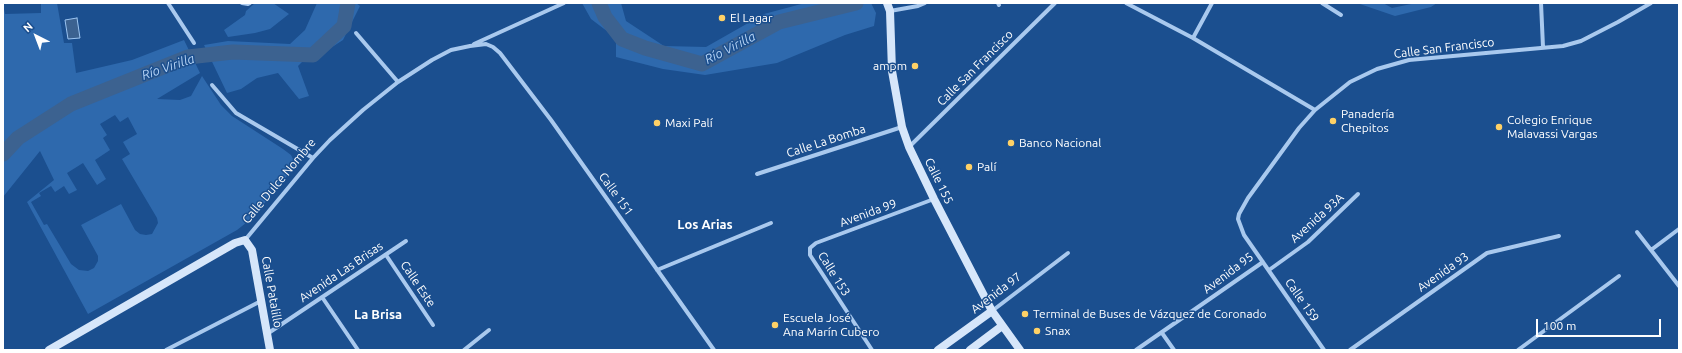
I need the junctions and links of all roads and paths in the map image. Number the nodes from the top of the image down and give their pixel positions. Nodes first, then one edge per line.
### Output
1 (168, 3) edge
2 (242, 3) edge
3 (250, 3) edge
4 (564, 3) edge
5 (925, 3) edge
6 (1055, 3) edge
7 (1126, 3) edge
8 (1212, 3) edge
9 (1322, 3) edge
10 (1541, 3) edge
11 (1651, 3) edge
12 (889, 7) edge
13 (1341, 15) dead end
14 (356, 33) dead end
15 (1193, 38) junction
16 (194, 43) dead end
17 (470, 46) junction
18 (1544, 47) junction
19 (500, 53) joint
20 (398, 82) junction
21 (212, 84) dead end
22 (1315, 110) junction
23 (902, 127) junction
24 (909, 147) junction
25 (313, 158) junction
26 (757, 174) dead end
27 (1358, 194) dead end
28 (934, 199) junction
29 (771, 223) dead end
30 (1679, 229) edge
31 (1637, 232) dead end
32 (1559, 236) dead end
33 (245, 240) junction
34 (406, 241) dead end
35 (810, 248) joint
36 (1651, 250) junction
37 (1068, 253) dead end
38 (386, 255) junction
39 (1263, 262) junction
40 (657, 270) junction
41 (1269, 270) junction
42 (1619, 276) dead end
43 (1679, 286) edge
44 (322, 297) junction
45 (261, 301) junction
46 (992, 311) junction
47 (433, 325) dead end
48 (1002, 326) junction
49 (489, 330) dead end
50 (1162, 333) junction
51 (267, 334) junction
52 (49, 350) edge
53 (166, 350) edge
54 (270, 350) edge
55 (358, 350) edge
56 (464, 350) edge
57 (714, 350) edge
58 (872, 350) edge
59 (938, 350) edge
60 (970, 350) edge
61 (1020, 350) edge
62 (1136, 350) edge
63 (1174, 350) edge
64 (1324, 350) edge
65 (1350, 350) edge
66 (1518, 350) edge

1 - 16 street
2 - 3 street
4 - 17 street
5 - 12 street
6 - 24 street, Calle San Francisco
7 - 15 street
8 - 15 street
9 - 13 street
10 - 18 street
11 - 18 street, Calle San Francisco
12 - 23 main road, Calle 155
14 - 20 street
15 - 22 street
17 - 19 street, Calle Dulce Nombre
17 - 20 street, Calle Dulce Nombre
18 - 22 street, Calle San Francisco
19 - 40 street, Calle 151
20 - 25 street, Calle Dulce Nombre
21 - 25 street
22 - 39 street, Avenida 95
23 - 24 main road, Calle 155
23 - 26 street, Calle La Bomba
24 - 28 main road, Calle 155
25 - 33 street, Calle Dulce Nombre
27 - 41 street, Avenida 93A
28 - 35 street, Avenida 99
28 - 46 main road, Calle 155
29 - 40 street
30 - 36 street
31 - 36 street
32 - 65 street, Avenida 93
33 - 45 main road, Calle Patalillo
33 - 52 main road, Calle Dulce Nombre
34 - 38 street, Avenida Las Brisas
35 - 58 street, Calle 153
36 - 43 street
37 - 46 street, Avenida 97
38 - 44 street, Avenida Las Brisas
38 - 47 street, Calle Este
39 - 41 street, Calle 159
39 - 50 street, Avenida 95
40 - 57 street, Calle 151
41 - 64 street, Calle 159
42 - 66 street
44 - 51 street, Avenida Las Brisas
44 - 55 street
45 - 51 main road, Calle Patalillo
45 - 53 street
46 - 48 main road, Calle 155
46 - 59 main road, Avenida 97
48 - 60 main road
48 - 61 main road, Calle 155
49 - 56 street
50 - 62 street, Avenida 95
50 - 63 street
51 - 54 main road, Calle Patalillo

